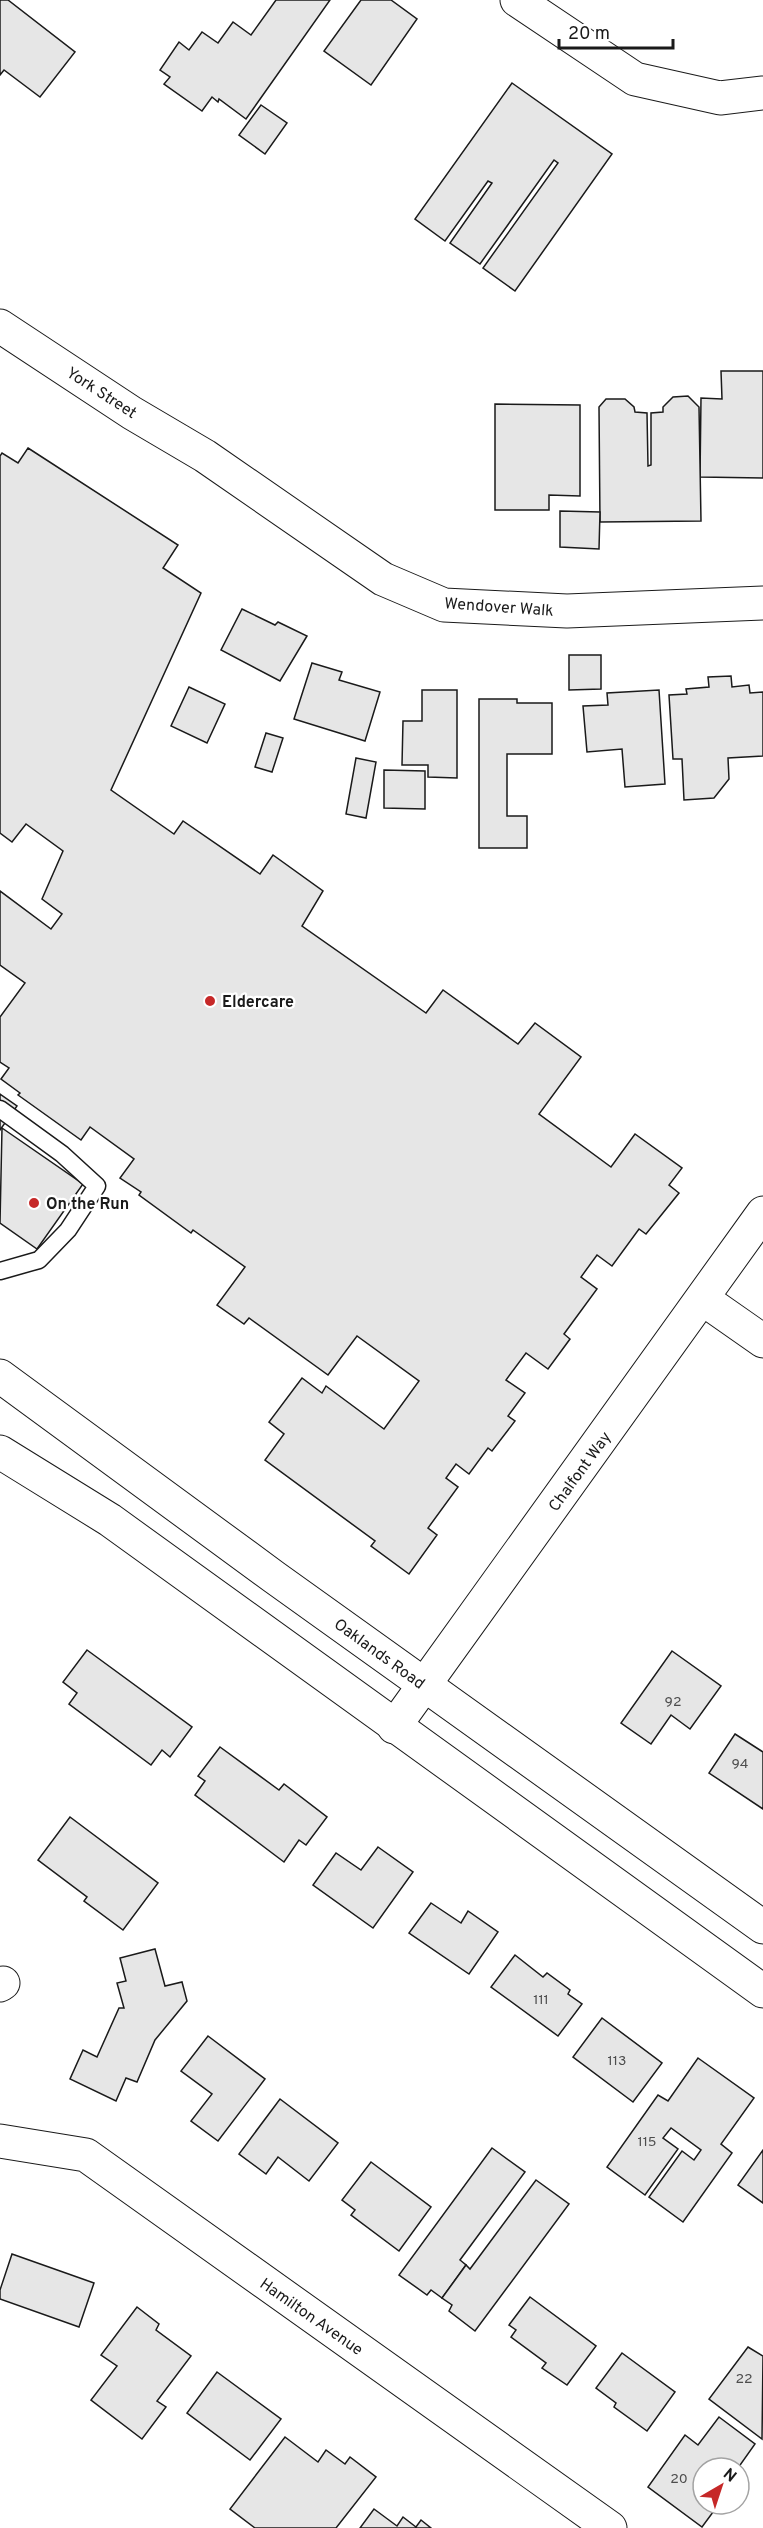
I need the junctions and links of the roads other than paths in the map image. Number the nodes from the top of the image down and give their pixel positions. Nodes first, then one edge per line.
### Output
1 (517, 0) edge
2 (763, 93) edge
3 (0, 326) edge
4 (205, 456) joint
5 (763, 603) edge
6 (0, 1109) edge
7 (763, 1213) edge
8 (0, 1271) edge
9 (704, 1299) junction
10 (763, 1341) edge
11 (0, 1376) edge
12 (0, 1452) edge
13 (424, 1684) junction
14 (394, 1727) junction
15 (763, 1927) edge
16 (763, 1990) edge
17 (0, 2140) edge
18 (610, 2528) edge

1 - 2 street
3 - 4 street, York Street
4 - 5 street, Wendover Walk
6 - 8 lane
7 - 9 street, Chalfont Way
9 - 10 street
9 - 13 street, Chalfont Way
11 - 13 street, Oaklands Road
12 - 14 street
13 - 14 street, Chalfont Way
13 - 15 street, Oaklands Road
14 - 16 street
17 - 18 street, Hamilton Avenue

